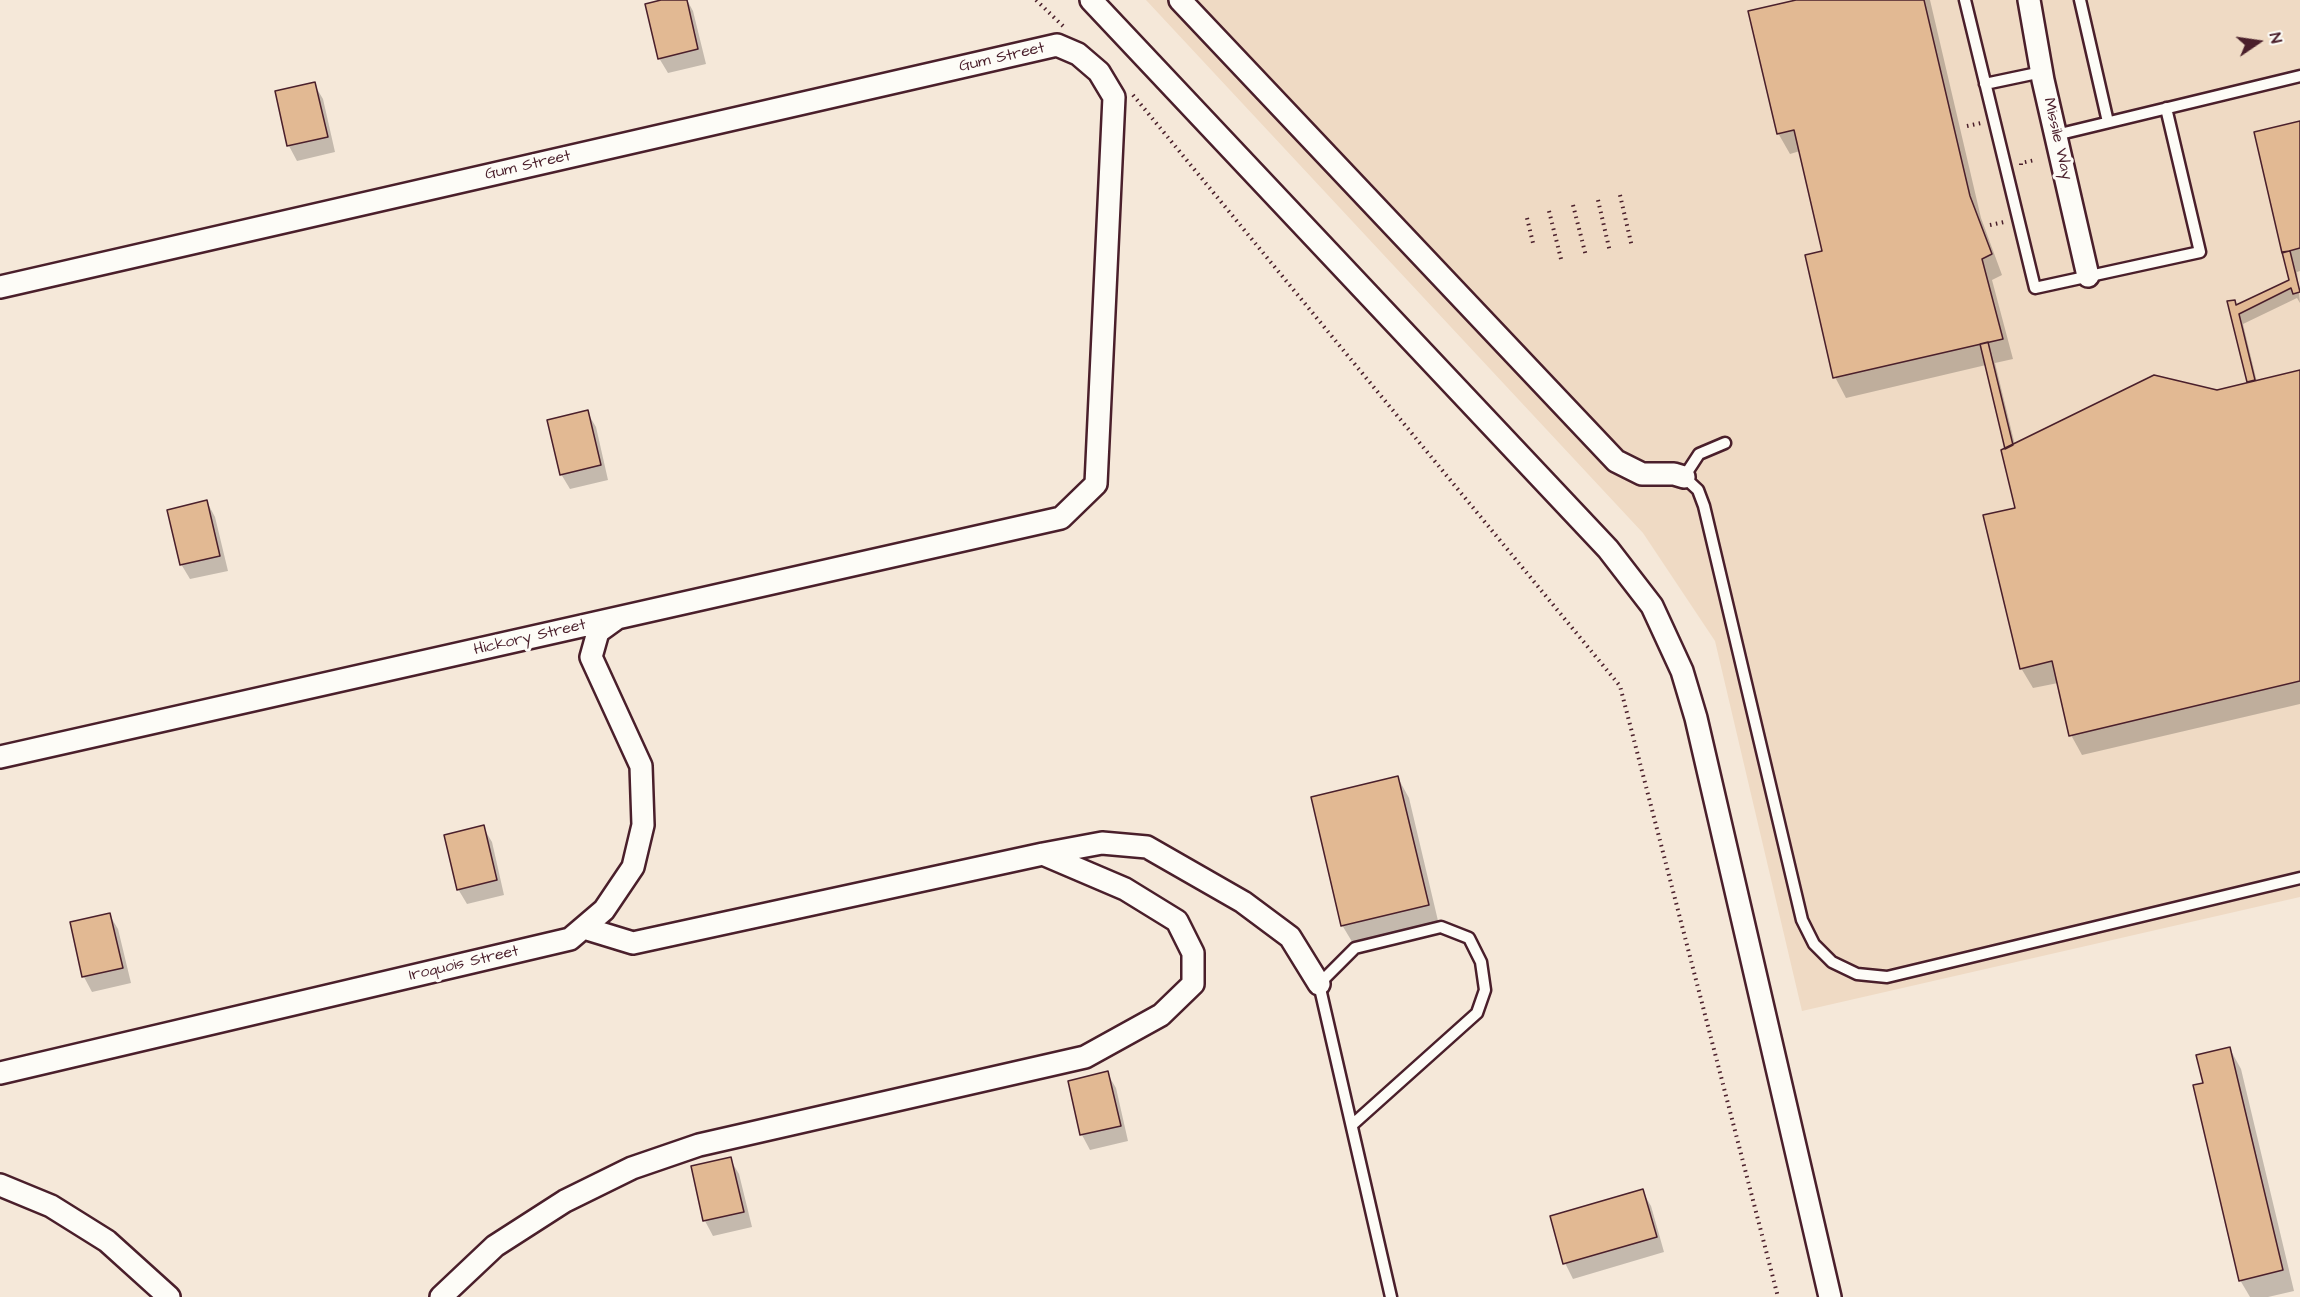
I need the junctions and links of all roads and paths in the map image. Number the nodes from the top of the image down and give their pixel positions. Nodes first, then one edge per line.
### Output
1 (1036, 0) edge
2 (1091, 0) edge
3 (1180, 0) edge
4 (1965, 0) edge
5 (2029, 0) edge
6 (2080, 0) edge
7 (1062, 38) junction
8 (2042, 72) junction
9 (2300, 76) edge
10 (1985, 84) junction
11 (1131, 93) dead end
12 (2166, 108) junction
13 (2108, 122) junction
14 (2056, 135) junction
15 (1620, 195) dead end
16 (1598, 200) dead end
17 (1573, 205) dead end
18 (1549, 211) dead end
19 (1527, 218) dead end
20 (1533, 243) dead end
21 (1632, 247) dead end
22 (1610, 252) dead end
23 (1586, 256) dead end
24 (1562, 263) dead end
25 (2088, 276) junction
26 (0, 286) edge
27 (1725, 442) dead end
28 (1684, 477) junction
29 (616, 618) junction
30 (0, 758) edge
31 (1043, 854) junction
32 (2300, 878) edge
33 (584, 928) junction
34 (1319, 984) junction
35 (0, 1073) edge
36 (1352, 1125) junction
37 (0, 1185) edge
38 (169, 1297) edge
39 (441, 1297) edge
40 (1391, 1297) edge
41 (1778, 1297) edge
42 (1830, 1297) edge

1 - 7 path
2 - 42 street
3 - 28 street
4 - 10 lane
5 - 8 street, Missile Way
6 - 13 lane
7 - 26 street, Gum Street
7 - 29 street, Hickory Street
8 - 10 lane
8 - 14 street, Missile Way
9 - 12 lane
10 - 25 lane
11 - 41 path
12 - 13 lane
12 - 25 lane
13 - 14 lane
14 - 25 street, Missile Way
15 - 21 path
16 - 22 path
17 - 23 path
18 - 24 path
19 - 20 path
27 - 28 lane
28 - 32 lane
29 - 30 street, Hickory Street
29 - 33 street, Iroquois Street
31 - 33 street
31 - 34 street
31 - 39 street
33 - 35 street, Iroquois Street
34 - 36 lane
34 - 36 lane
36 - 40 lane
37 - 38 street

